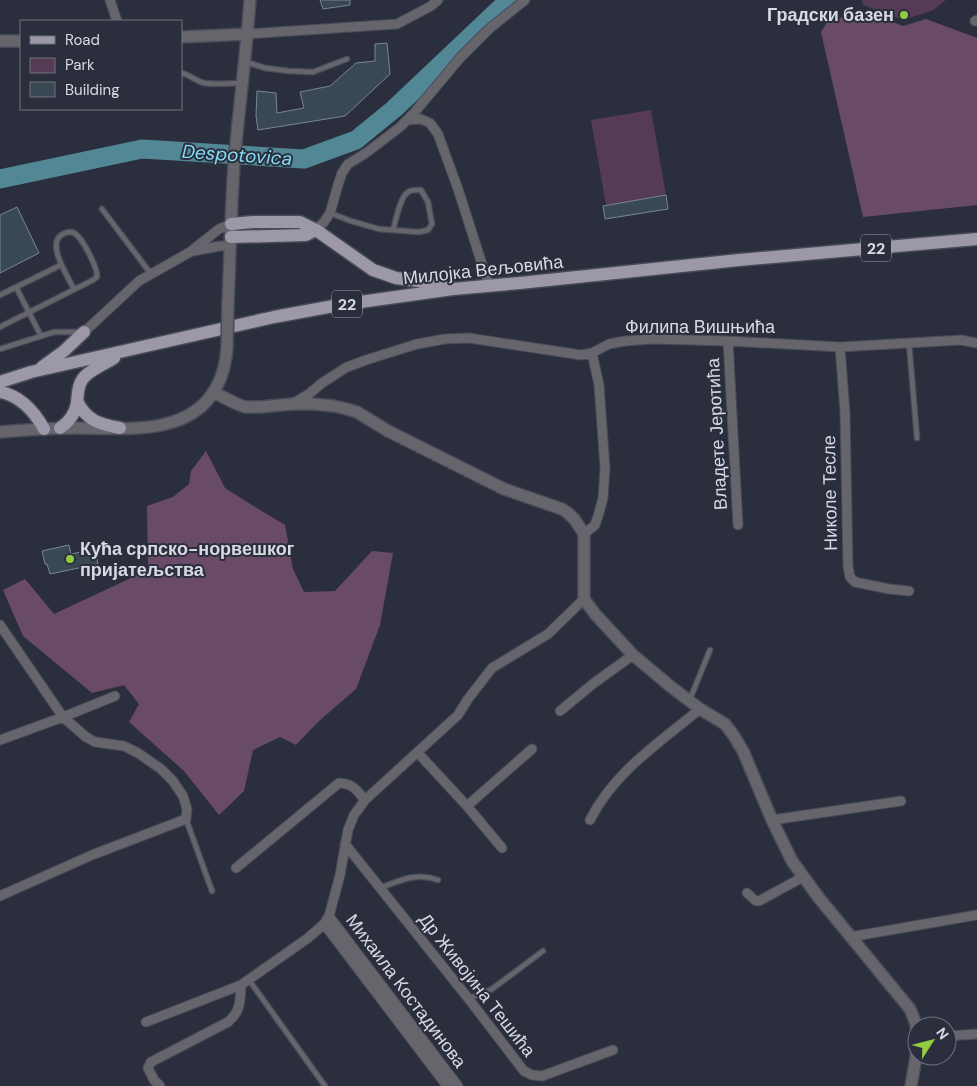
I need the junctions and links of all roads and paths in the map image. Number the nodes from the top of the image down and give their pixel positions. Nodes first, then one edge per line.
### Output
1 (110, 0) edge
2 (250, 0) edge
3 (525, 0) edge
4 (434, 2) edge
5 (117, 20) edge
6 (248, 34) junction
7 (182, 37) edge
8 (0, 41) edge
9 (20, 41) edge
10 (347, 59) dead end
11 (246, 62) junction
12 (182, 73) edge
13 (242, 82) junction
14 (407, 120) junction
15 (102, 209) dead end
16 (330, 213) junction
17 (316, 230) junction
18 (393, 230) junction
19 (231, 236) junction
20 (977, 239) edge
21 (190, 252) junction
22 (61, 265) junction
23 (151, 274) junction
24 (489, 286) junction
25 (16, 287) junction
26 (74, 289) junction
27 (453, 289) junction
28 (0, 295) edge
29 (29, 312) junction
30 (0, 327) edge
31 (84, 332) junction
32 (40, 336) junction
33 (728, 341) junction
34 (909, 342) junction
35 (977, 343) edge
36 (840, 347) junction
37 (0, 349) edge
38 (133, 349) junction
39 (592, 353) junction
40 (31, 372) junction
41 (0, 382) edge
42 (0, 392) edge
43 (213, 392) junction
44 (78, 401) junction
45 (292, 404) junction
46 (60, 428) junction
47 (120, 428) junction
48 (44, 429) junction
49 (0, 432) edge
50 (917, 438) dead end
51 (738, 525) dead end
52 (584, 534) junction
53 (909, 591) dead end
54 (584, 600) junction
55 (0, 625) edge
56 (4, 637) edge
57 (710, 650) dead end
58 (632, 655) junction
59 (115, 696) dead end
60 (689, 700) junction
61 (700, 709) junction
62 (560, 711) dead end
63 (63, 716) junction
64 (0, 740) edge
65 (532, 748) dead end
66 (418, 753) junction
67 (365, 800) junction
68 (901, 801) dead end
69 (467, 806) junction
70 (186, 819) junction
71 (590, 820) dead end
72 (772, 820) junction
73 (345, 844) junction
74 (502, 848) dead end
75 (236, 868) dead end
76 (804, 877) junction
77 (438, 880) dead end
78 (380, 888) junction
79 (212, 891) dead end
80 (747, 893) dead end
81 (0, 896) edge
82 (977, 915) edge
83 (326, 920) junction
84 (850, 937) junction
85 (543, 951) dead end
86 (245, 982) junction
87 (468, 998) junction
88 (913, 1016) edge
89 (146, 1022) dead end
90 (977, 1034) edge
91 (957, 1035) edge
92 (613, 1050) dead end
93 (914, 1066) edge
94 (160, 1086) edge
95 (325, 1086) edge
96 (447, 1086) edge
97 (458, 1086) edge
98 (911, 1086) edge

1 - 5 street
2 - 6 street
3 - 14 street
4 - 6 street
6 - 7 street
6 - 11 street
8 - 9 street
10 - 11 lane
11 - 13 street
12 - 13 lane
13 - 19 street
14 - 16 street
14 - 24 street
15 - 23 lane
16 - 17 street
16 - 18 lane
17 - 19 main road
17 - 27 main road
18 - 18 lane
19 - 21 street
19 - 21 street
19 - 43 street, bridge
20 - 24 main road, Милојка Вељовића / 22
21 - 23 street
22 - 25 lane
22 - 26 lane
22 - 26 lane
23 - 31 street
24 - 27 main road, Милојка Вељовића / 22
25 - 28 lane
25 - 29 lane
26 - 29 lane
27 - 38 main road, Милојка Вељовића / 22
29 - 30 lane
29 - 32 lane
31 - 32 lane
31 - 40 main road
32 - 37 lane
33 - 36 street, Филипа Вишњића
33 - 39 street, Филипа Вишњића
33 - 51 street, Владете Јеротића
34 - 35 street, Филипа Вишњића
34 - 36 street, Филипа Вишњића
34 - 50 lane
36 - 53 street, Николе Тесле
38 - 40 main road, Милојка Вељовића / 22
38 - 44 main road
39 - 45 street, Филипа Вишњића
39 - 52 street
40 - 41 main road, Милојка Вељовића / 22
42 - 48 main road
43 - 45 street
43 - 47 street
44 - 46 main road
44 - 47 main road
45 - 52 street
46 - 47 street
46 - 48 street
48 - 49 street
52 - 54 street
54 - 58 street
54 - 66 street
55 - 56 street
56 - 63 street
57 - 60 lane
58 - 60 street
58 - 62 street
59 - 63 street
60 - 61 street
61 - 71 street
61 - 72 street
63 - 64 street
63 - 70 street
65 - 69 street
66 - 67 street
66 - 69 street
67 - 73 street
67 - 75 street
68 - 72 street
69 - 74 street
70 - 79 lane
70 - 81 street
72 - 76 street
73 - 78 street, Др Живојина Тешића
73 - 83 street
76 - 80 street
76 - 84 street
77 - 78 lane
78 - 87 street, Др Живојина Тешића
82 - 84 street
83 - 86 street
83 - 96 street, Михаила Костадинова
83 - 97 street, Михаила Костадинова
84 - 88 street
85 - 87 lane
86 - 89 street
86 - 94 street
86 - 95 lane
87 - 92 street, Др Живојина Тешића
90 - 91 street
93 - 98 street

